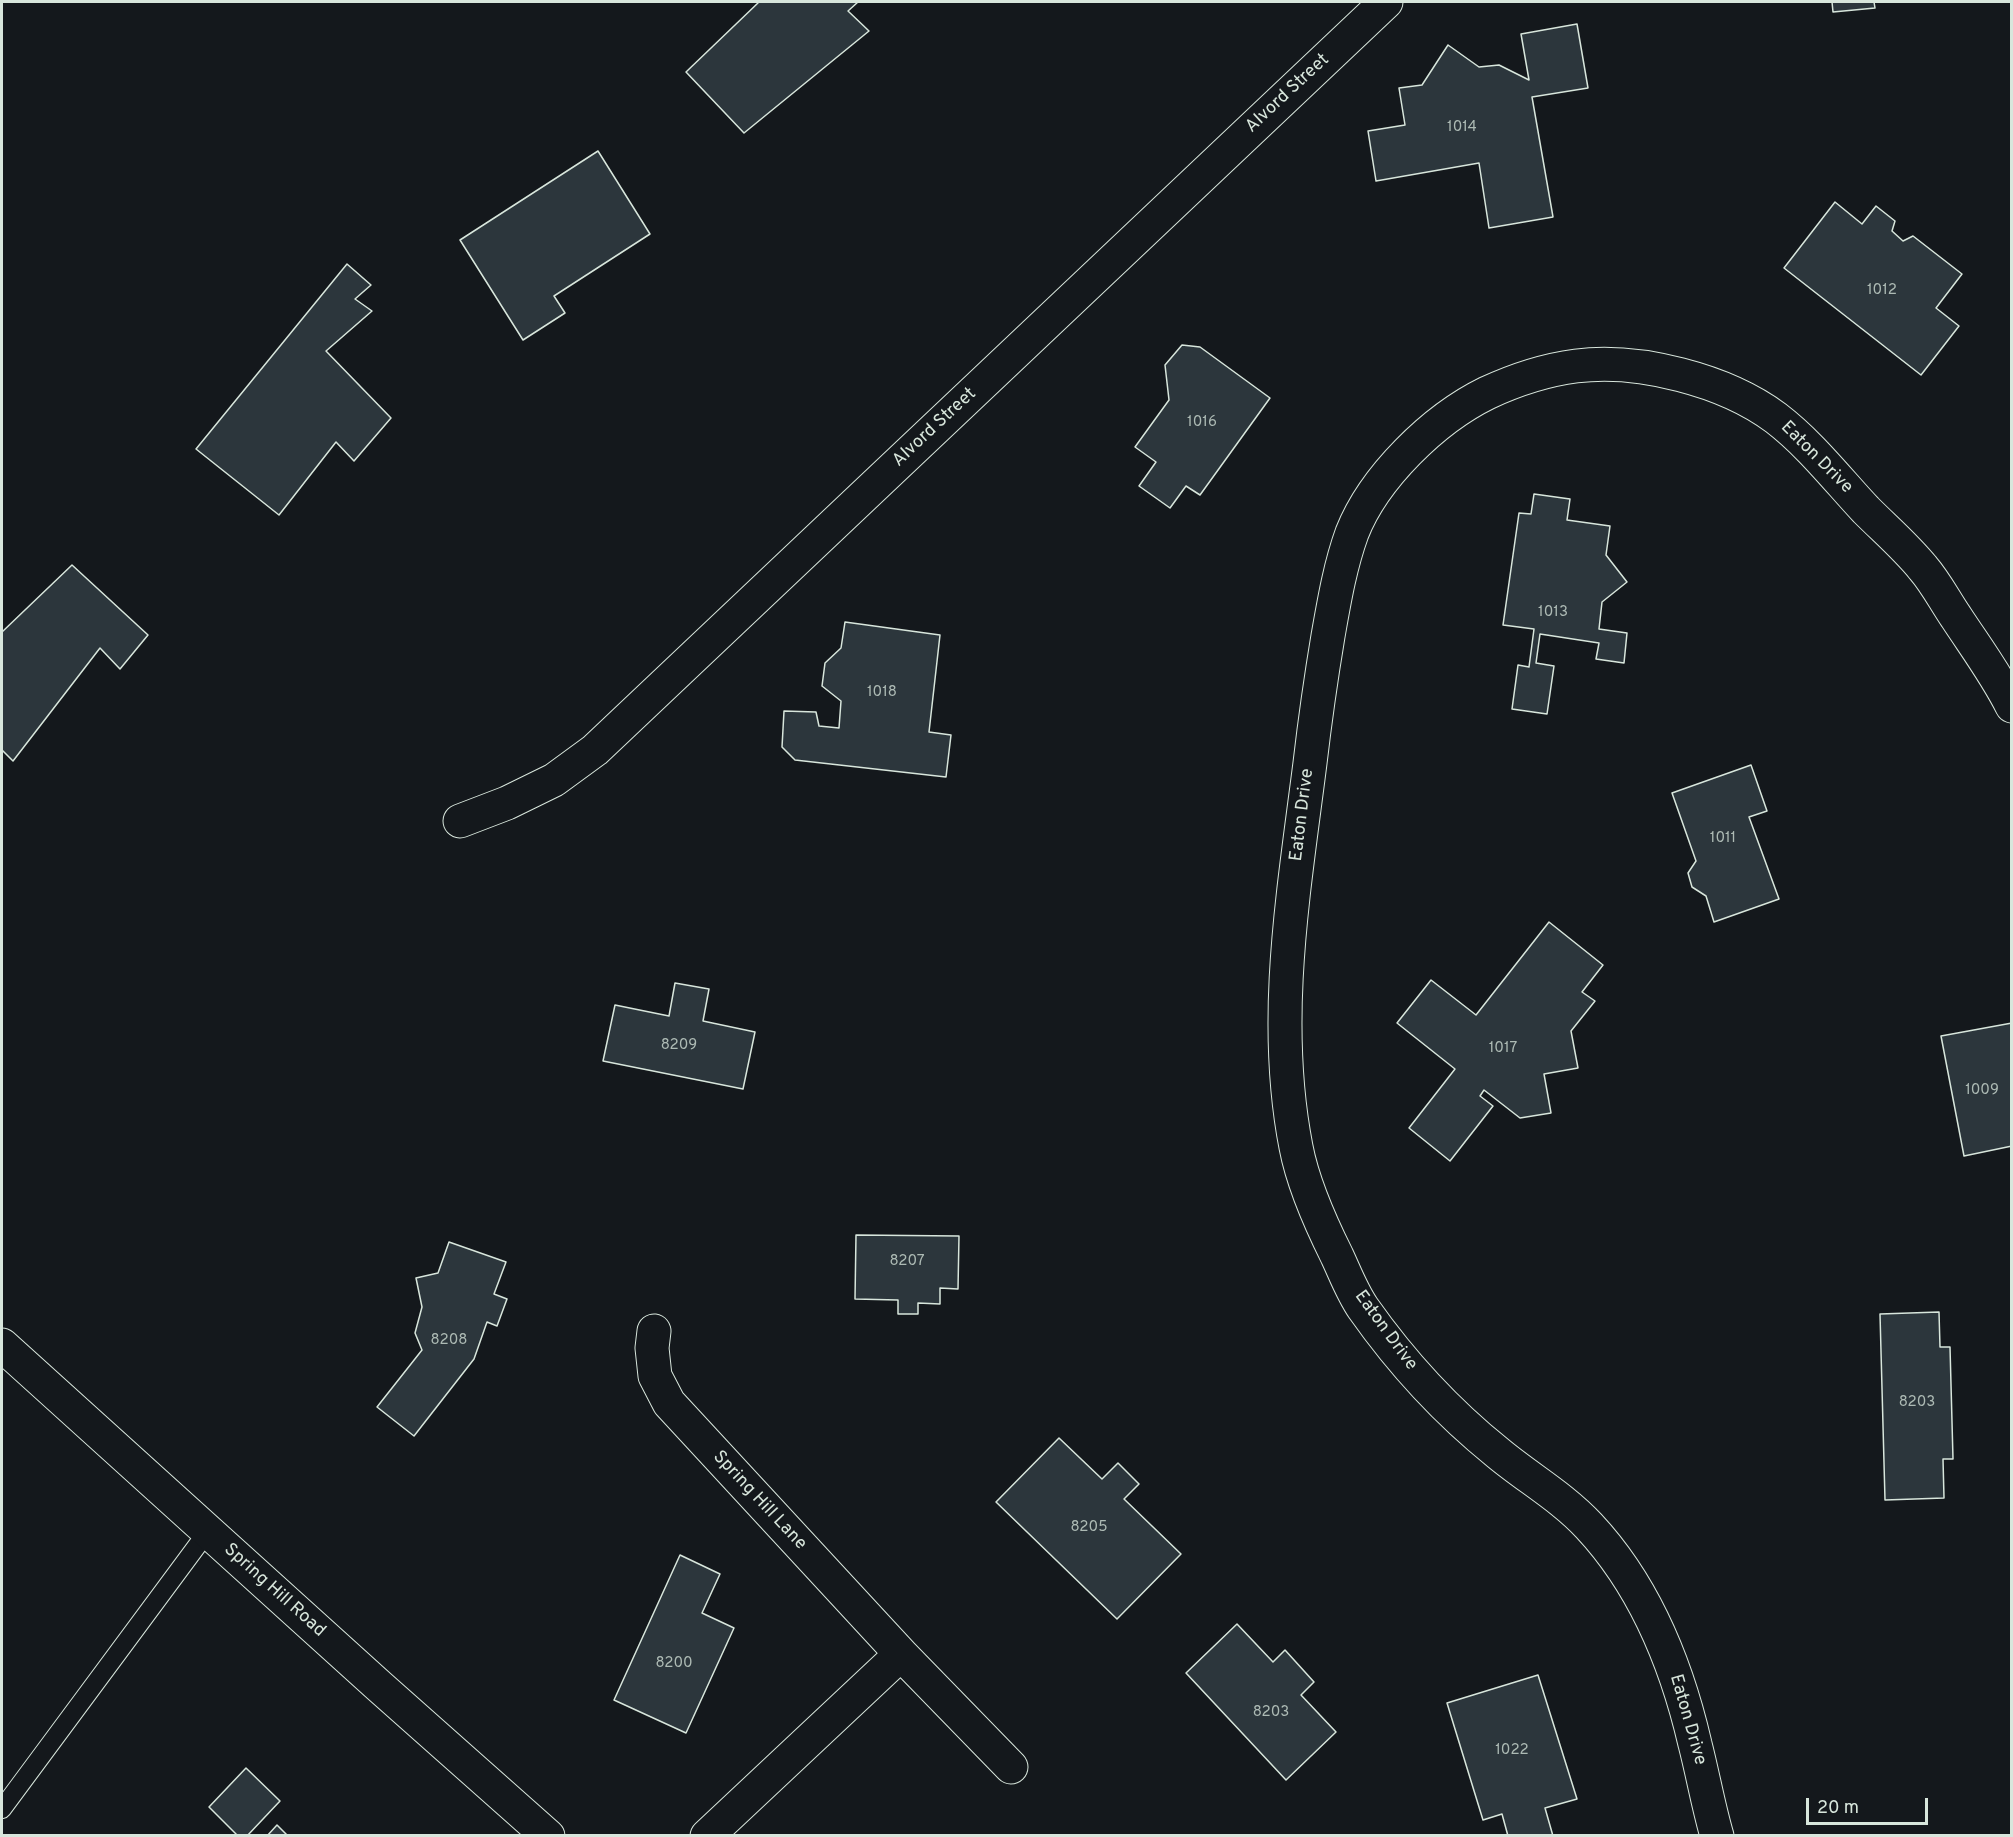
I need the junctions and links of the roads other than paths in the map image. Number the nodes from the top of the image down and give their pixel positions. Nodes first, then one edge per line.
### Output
1 (1386, 2) edge
2 (2012, 706) edge
3 (460, 821) dead end
4 (654, 1331) dead end
5 (2, 1345) edge
6 (208, 1532) junction
7 (901, 1654) junction
8 (1011, 1767) dead end
9 (2, 1809) edge
10 (548, 1836) edge
11 (707, 1836) edge
12 (1717, 1836) edge

1 - 3 street, Alvord Street
2 - 12 street, Eaton Drive
4 - 7 street, Spring Hill Lane
5 - 6 street, Spring Hill Road
6 - 9 lane
6 - 10 street, Spring Hill Road
7 - 8 street, Spring Hill Lane
7 - 11 street

